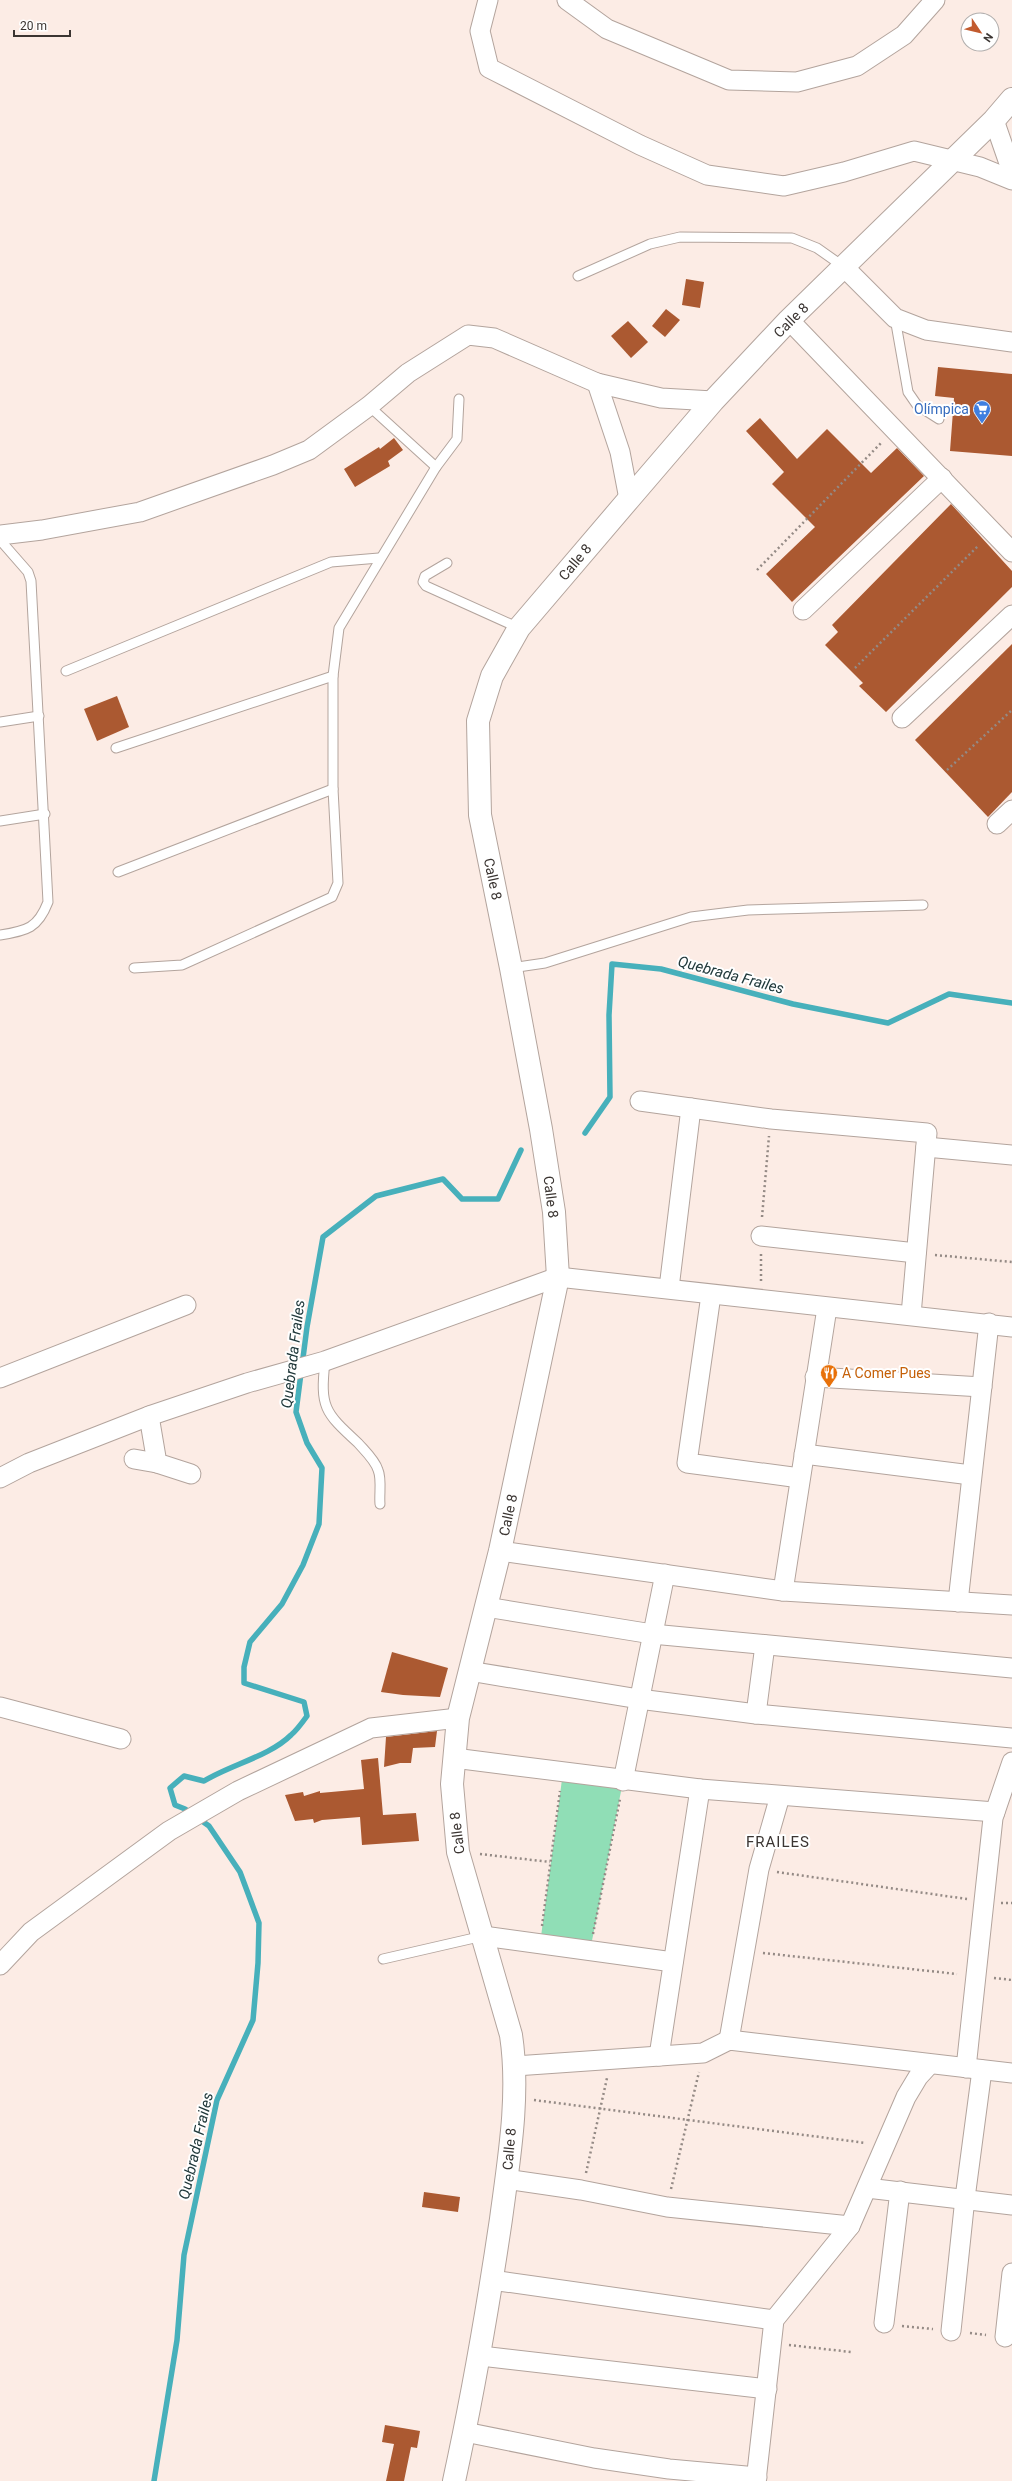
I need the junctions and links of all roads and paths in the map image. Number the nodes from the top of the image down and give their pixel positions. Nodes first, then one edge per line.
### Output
1 (488, 0) edge
2 (567, 0) edge
3 (935, 0) edge
4 (1012, 99) edge
5 (994, 120) junction
6 (950, 161) junction
7 (1012, 172) edge
8 (1012, 180) edge
9 (845, 268) junction
10 (578, 276) dead end
11 (895, 318) junction
12 (789, 320) junction
13 (1012, 342) edge
14 (597, 383) junction
15 (459, 399) dead end
16 (713, 401) junction
17 (369, 406) junction
18 (939, 419) dead end
19 (894, 430) junction
20 (436, 467) junction
21 (942, 478) junction
22 (629, 499) junction
23 (992, 532) junction
24 (0, 535) edge
25 (0, 540) edge
26 (1012, 552) edge
27 (379, 558) junction
28 (447, 563) dead end
29 (757, 570) dead end
30 (803, 610) dead end
31 (1012, 615) edge
32 (519, 628) junction
33 (855, 668) dead end
34 (66, 671) dead end
35 (333, 676) junction
36 (1012, 710) edge
37 (39, 716) junction
38 (902, 718) dead end
39 (0, 722) edge
40 (116, 748) dead end
41 (946, 770) dead end
42 (333, 789) junction
43 (1012, 810) edge
44 (44, 814) junction
45 (0, 820) edge
46 (997, 824) dead end
47 (118, 872) dead end
48 (923, 905) dead end
49 (0, 935) edge
50 (134, 968) dead end
51 (511, 968) junction
52 (640, 1101) dead end
53 (691, 1108) junction
54 (771, 1119) junction
55 (926, 1147) junction
56 (1012, 1155) edge
57 (760, 1236) junction
58 (916, 1253) junction
59 (1012, 1262) edge
60 (558, 1277) junction
61 (669, 1288) junction
62 (711, 1295) junction
63 (761, 1300) junction
64 (186, 1305) dead end
65 (827, 1308) junction
66 (911, 1315) junction
67 (989, 1323) junction
68 (1012, 1327) edge
69 (319, 1362) junction
70 (815, 1377) junction
71 (0, 1378) edge
72 (982, 1387) junction
73 (149, 1416) junction
74 (804, 1454) junction
75 (134, 1458) dead end
76 (157, 1463) junction
77 (191, 1474) dead end
78 (971, 1475) junction
79 (0, 1478) edge
80 (800, 1478) junction
81 (380, 1504) dead end
82 (500, 1551) junction
83 (665, 1574) junction
84 (783, 1591) junction
85 (958, 1602) junction
86 (1012, 1605) edge
87 (486, 1607) junction
88 (652, 1634) junction
89 (765, 1645) junction
90 (1012, 1668) edge
91 (469, 1671) junction
92 (639, 1699) junction
93 (0, 1707) edge
94 (756, 1714) junction
95 (458, 1718) junction
96 (1012, 1738) edge
97 (121, 1739) dead end
98 (454, 1758) junction
99 (1012, 1762) edge
100 (563, 1772) junction
101 (623, 1781) junction
102 (700, 1789) junction
103 (780, 1796) junction
104 (995, 1812) junction
105 (458, 1852) junction
106 (550, 1862) junction
107 (759, 1869) junction
108 (985, 1901) junction
109 (1012, 1903) edge
110 (484, 1936) junction
111 (540, 1944) junction
112 (590, 1951) junction
113 (745, 1951) junction
114 (383, 1959) dead end
115 (673, 1962) junction
116 (0, 1965) edge
117 (977, 1977) junction
118 (1012, 1980) edge
119 (729, 2040) junction
120 (703, 2054) junction
121 (659, 2056) junction
122 (610, 2060) junction
123 (929, 2065) junction
124 (515, 2066) junction
125 (974, 2069) junction
126 (1012, 2073) edge
127 (514, 2097) junction
128 (601, 2108) junction
129 (689, 2120) junction
130 (885, 2145) junction
131 (506, 2179) junction
132 (867, 2188) junction
133 (581, 2190) junction
134 (900, 2191) junction
135 (965, 2198) junction
136 (1012, 2205) edge
137 (667, 2206) junction
138 (850, 2226) junction
139 (1012, 2273) edge
140 (492, 2280) junction
141 (774, 2320) junction
142 (884, 2324) dead end
143 (950, 2331) dead end
144 (1005, 2337) dead end
145 (773, 2344) junction
146 (851, 2352) dead end
147 (480, 2356) junction
148 (767, 2389) junction
149 (465, 2432) junction
150 (757, 2479) edge
151 (454, 2481) edge

1 - 6 street
2 - 3 street
4 - 5 street, Calle 8
5 - 6 street, Calle 8
5 - 7 street
6 - 8 street
6 - 9 street, Calle 8
9 - 10 lane
9 - 11 street
9 - 12 street, Calle 8
11 - 13 street
11 - 18 lane
12 - 16 street, Calle 8
12 - 19 street
14 - 16 street
14 - 17 street
14 - 22 street
15 - 20 lane
16 - 22 street, Calle 8
17 - 20 lane
17 - 24 street
19 - 21 street
19 - 29 path
20 - 27 lane
21 - 23 street
21 - 30 street
22 - 32 street, Calle 8
23 - 26 street
23 - 33 path
25 - 37 lane
27 - 34 lane
27 - 35 lane
28 - 32 lane
31 - 38 street
32 - 51 street, Calle 8
35 - 40 lane
35 - 42 lane
36 - 41 path
37 - 39 lane
37 - 44 lane
42 - 47 lane
42 - 50 lane
43 - 46 street
44 - 45 lane
44 - 49 lane
48 - 51 lane
51 - 60 street, Calle 8
52 - 53 street
53 - 54 street
53 - 61 street
54 - 55 street
54 - 57 path
55 - 56 street
55 - 58 street
57 - 58 street
57 - 63 path
58 - 59 path
58 - 66 street
60 - 61 street
60 - 69 street
60 - 82 street, Calle 8
61 - 62 street
62 - 63 street
62 - 80 street
63 - 65 street
64 - 71 street
65 - 66 street
65 - 70 street
66 - 67 street
67 - 68 street
67 - 72 street
69 - 73 street
69 - 81 lane
70 - 72 street
70 - 74 street
72 - 78 street
73 - 76 street
73 - 79 street
74 - 78 street
74 - 80 street
75 - 76 street
76 - 77 street
78 - 85 street
80 - 84 street
82 - 83 street
82 - 87 street, Calle 8
83 - 84 street
83 - 88 street
84 - 85 street
85 - 86 street
87 - 88 street
87 - 91 street, Calle 8
88 - 89 street
88 - 92 street
89 - 90 street
89 - 94 street
91 - 92 street
91 - 95 street, Calle 8
92 - 94 street
92 - 101 street
93 - 97 street
94 - 96 street
95 - 98 street, Calle 8
95 - 116 street
98 - 100 street
98 - 105 street, Calle 8
99 - 104 street
100 - 101 street
100 - 106 path
101 - 102 street
101 - 112 path
102 - 103 street
102 - 115 street
103 - 104 street
103 - 107 street
104 - 108 street
105 - 106 path
105 - 110 street, Calle 8
106 - 111 path
107 - 108 path
107 - 113 street
108 - 109 path
108 - 117 street
110 - 111 street
110 - 114 lane
110 - 124 street, Calle 8
111 - 112 street
112 - 115 street
113 - 117 path
113 - 119 street
115 - 121 street
117 - 118 path
117 - 125 street
119 - 120 street
119 - 123 street
120 - 121 street
120 - 129 path
121 - 122 street
122 - 124 street
122 - 128 path
123 - 125 street
123 - 130 street
124 - 127 street, Calle 8
125 - 126 street
125 - 135 street
127 - 128 path
127 - 131 street, Calle 8
128 - 129 path
128 - 133 path
129 - 130 path
129 - 137 path
130 - 132 street
131 - 133 street
131 - 140 street, Calle 8
132 - 134 street
132 - 138 street
133 - 137 street
134 - 135 street
134 - 142 street
135 - 136 street
135 - 143 street
137 - 138 street
138 - 141 street
139 - 144 street
140 - 141 street
140 - 147 street, Calle 8
141 - 145 street
145 - 146 path
145 - 148 street
147 - 148 street
147 - 149 street, Calle 8
148 - 150 street
149 - 150 street
149 - 151 street, Calle 8

